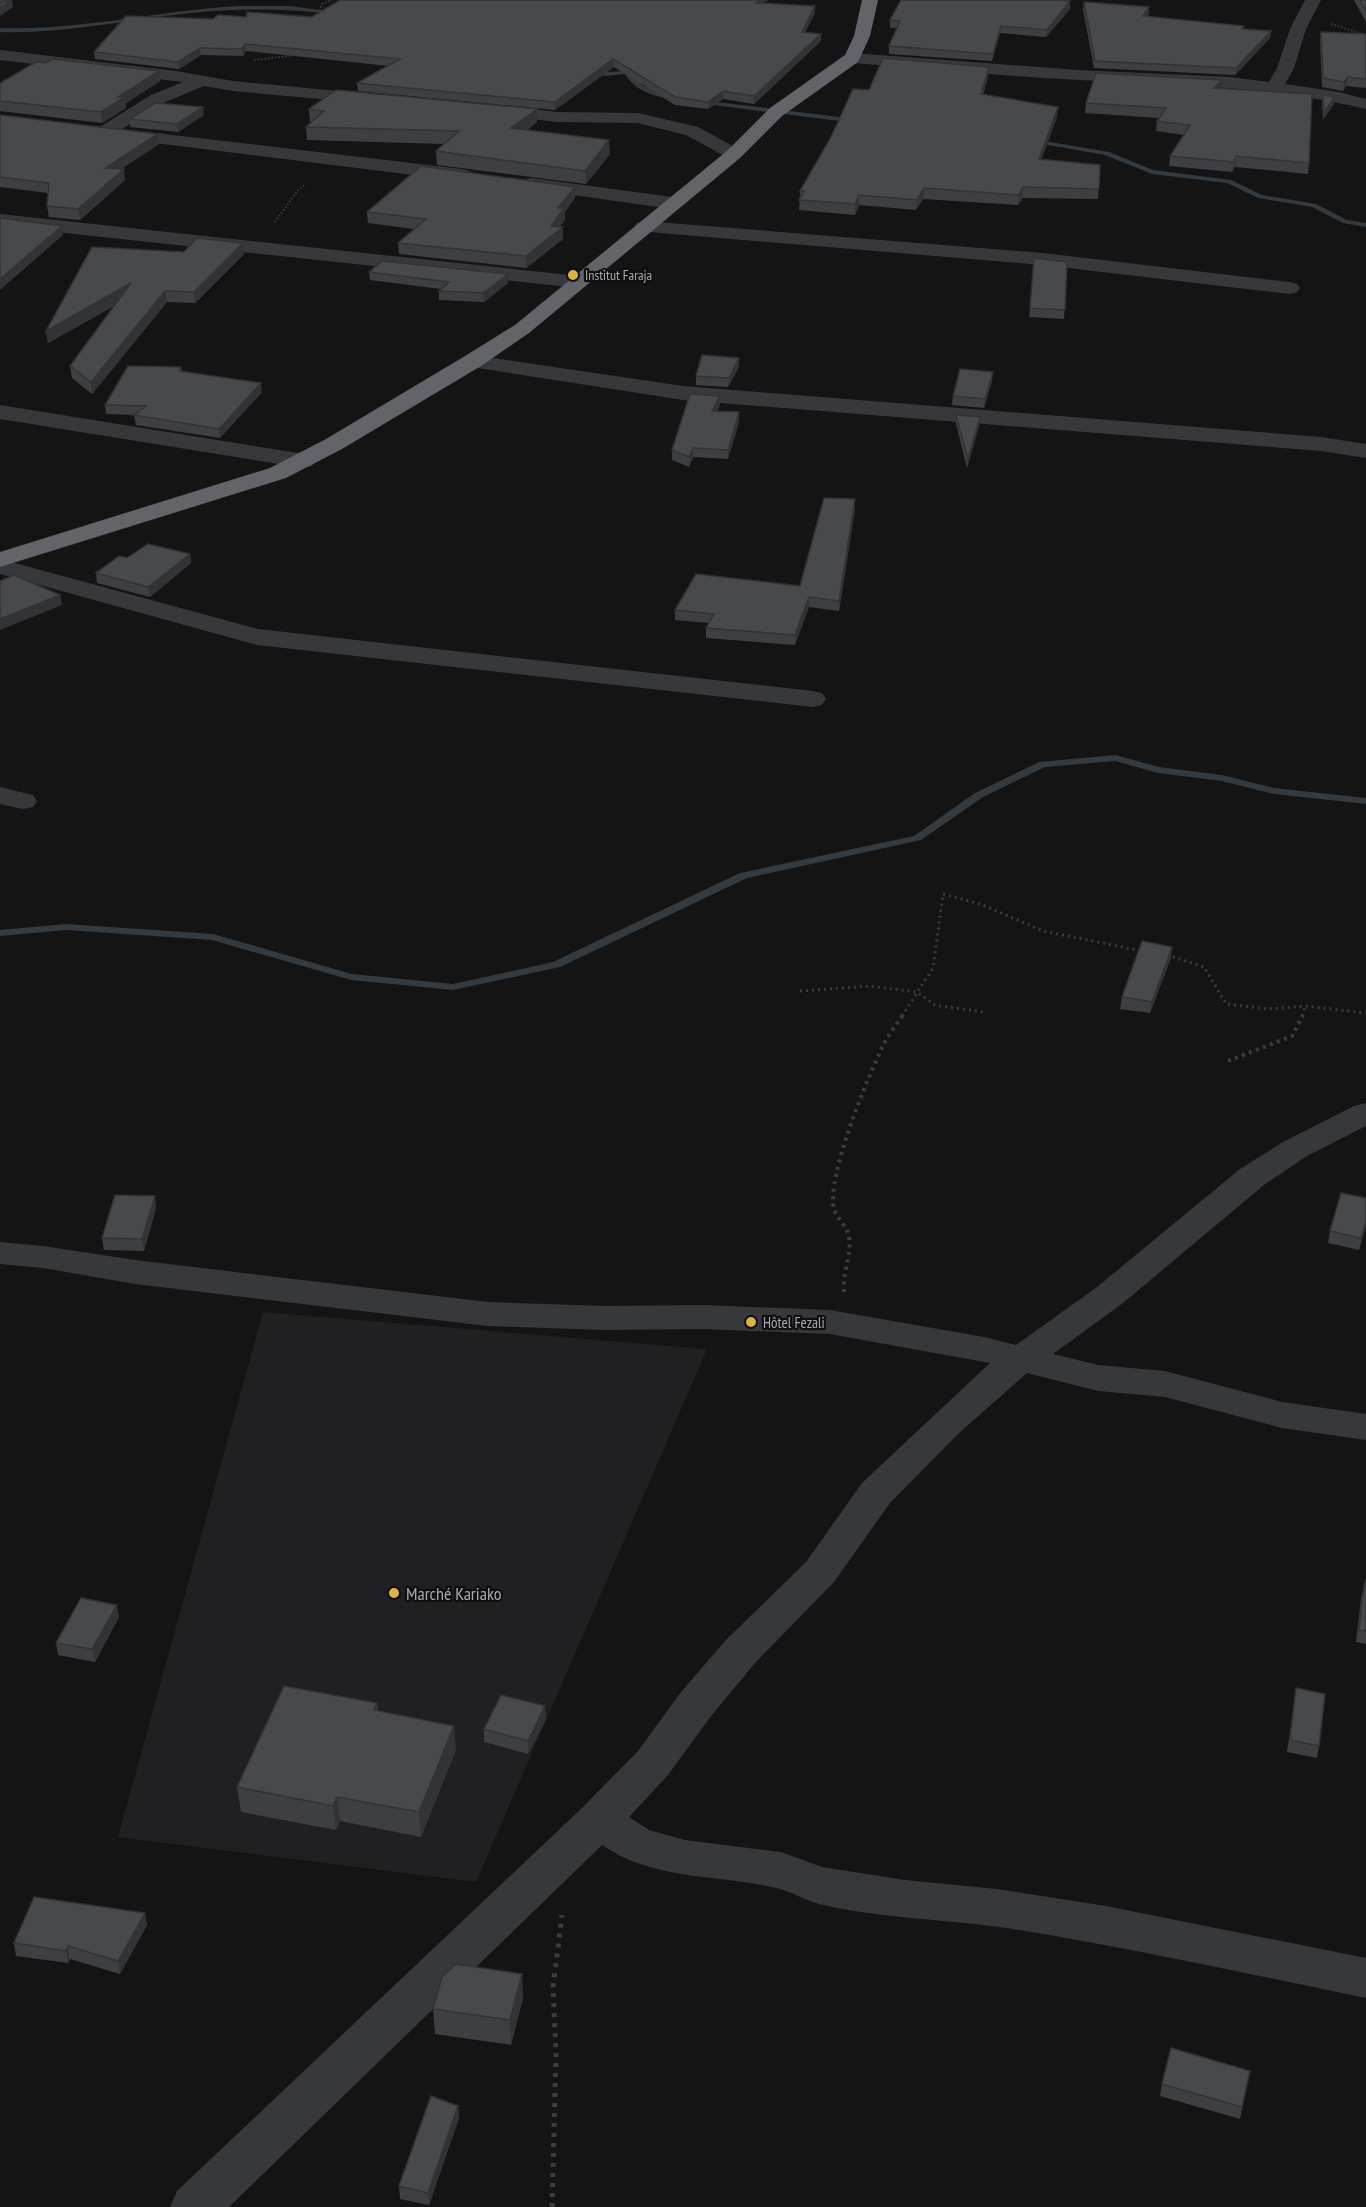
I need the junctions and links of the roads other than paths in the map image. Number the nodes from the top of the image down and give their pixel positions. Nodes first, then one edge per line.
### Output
1 (870, 0) edge
2 (1311, 6) edge
3 (0, 55) edge
4 (852, 58) junction
5 (208, 82) junction
6 (1272, 89) junction
7 (386, 101) edge
8 (1366, 104) edge
9 (468, 108) edge
10 (81, 129) edge
11 (104, 132) junction
12 (734, 154) junction
13 (482, 178) edge
14 (518, 182) edge
15 (672, 203) junction
16 (0, 220) edge
17 (644, 226) junction
18 (579, 282) junction
19 (1290, 288) dead end
20 (473, 361) junction
21 (0, 412) edge
22 (1366, 451) edge
23 (304, 461) junction
24 (0, 560) edge
25 (0, 566) edge
26 (813, 699) dead end
27 (1366, 1113) edge
28 (0, 1253) edge
29 (1019, 1359) junction
30 (1366, 1427) edge
31 (585, 1834) junction
32 (1366, 1978) edge
33 (195, 2207) edge

1 - 4 highway
2 - 6 street
3 - 5 street
4 - 6 street
4 - 12 highway
5 - 7 street
5 - 11 street
6 - 8 street
9 - 12 street
10 - 11 street
11 - 13 street
12 - 15 highway
14 - 15 street
15 - 17 highway
16 - 18 street
17 - 18 highway
17 - 19 street
18 - 20 highway
20 - 22 street
20 - 23 highway
21 - 23 street
23 - 24 highway
25 - 26 street
27 - 29 street
28 - 29 street
29 - 30 street
29 - 31 street
31 - 32 street
31 - 33 street

